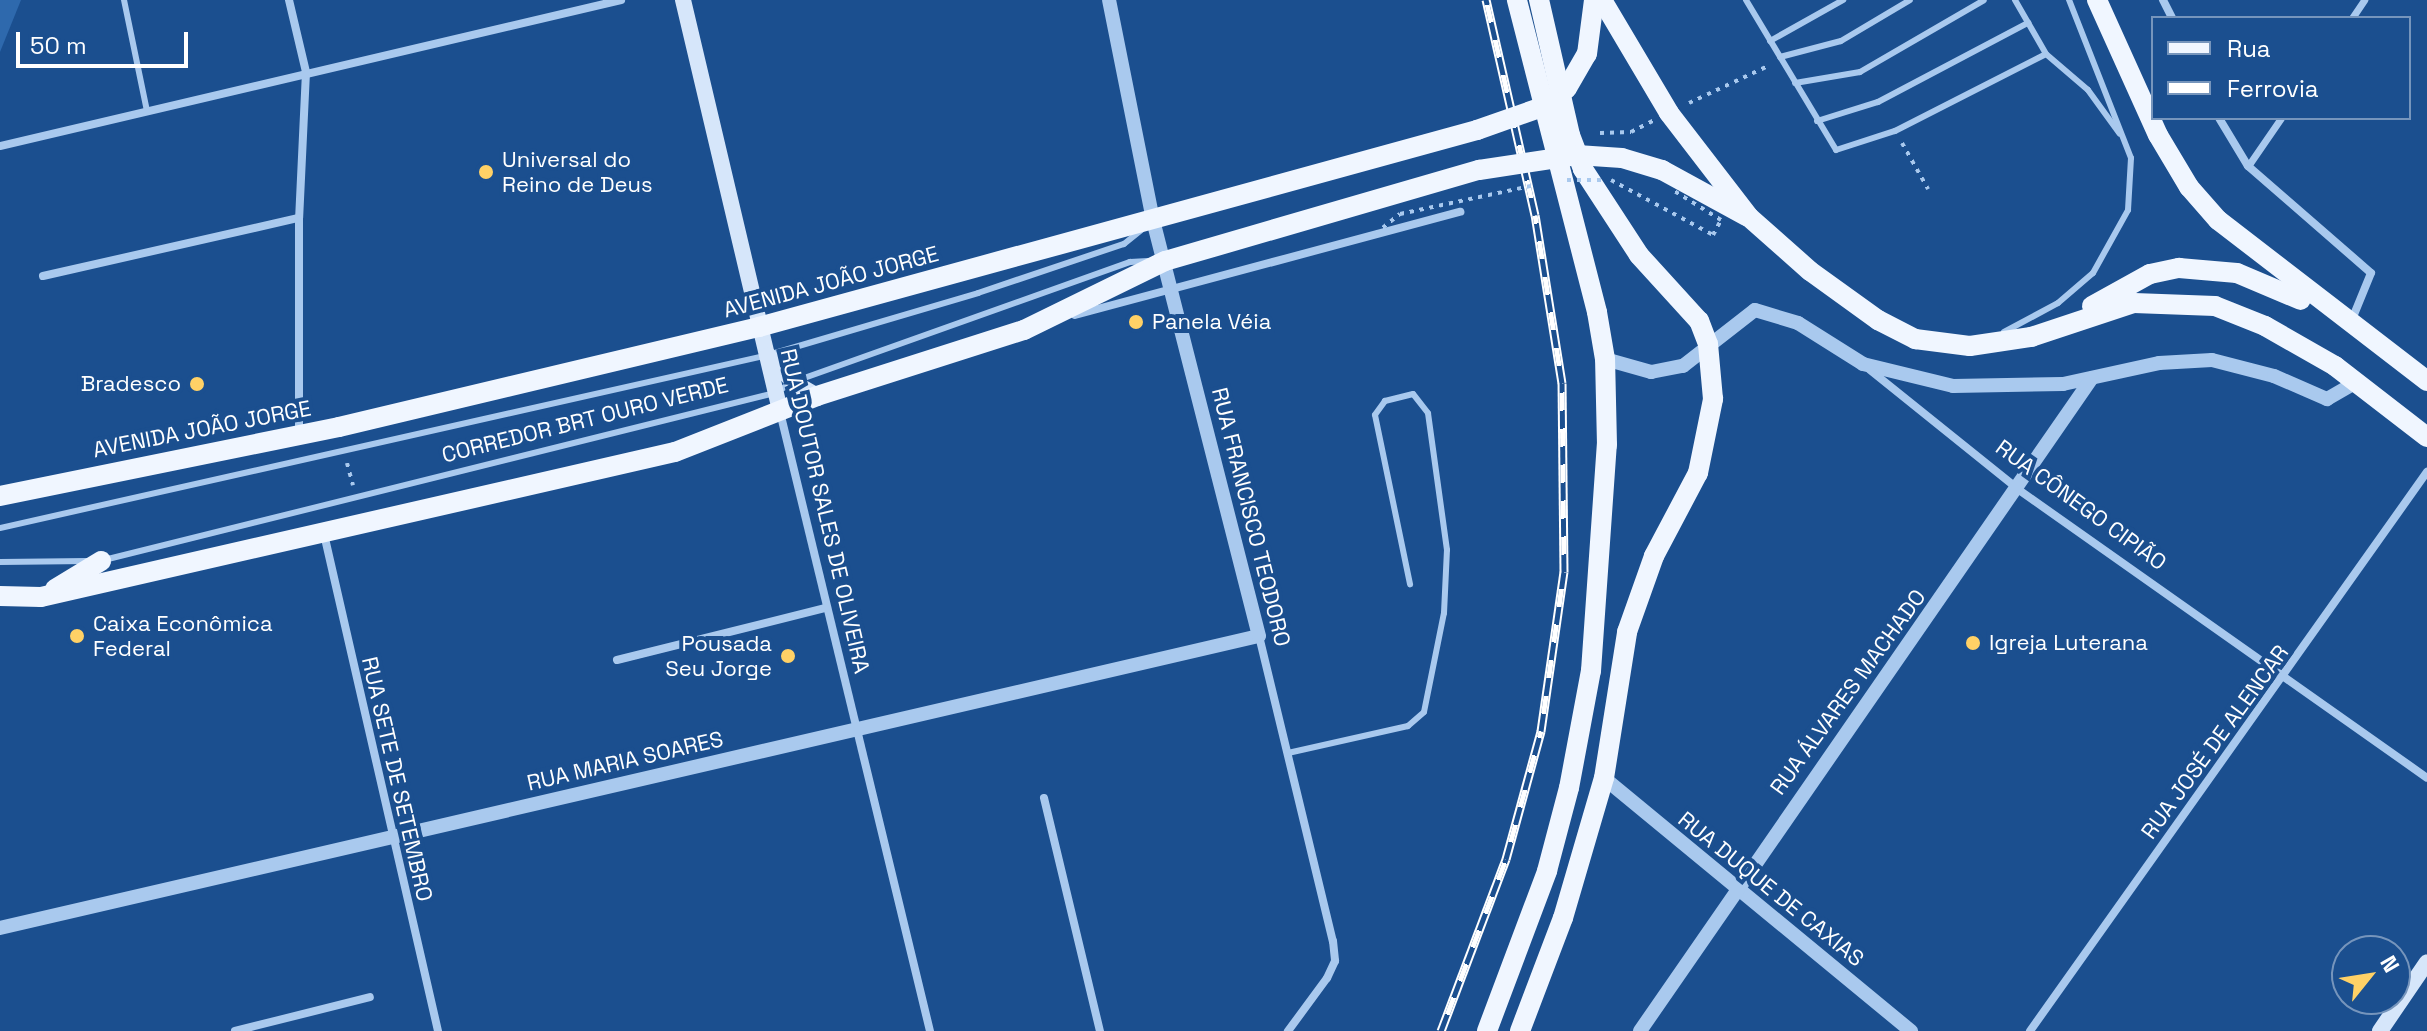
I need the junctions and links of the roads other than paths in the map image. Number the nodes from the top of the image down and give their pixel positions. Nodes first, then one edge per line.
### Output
1 (124, 0) edge
2 (289, 0) edge
3 (621, 0) edge
4 (683, 0) edge
5 (1109, 0) edge
6 (1517, 0) edge
7 (1539, 0) edge
8 (1594, 0) edge
9 (1602, 0) edge
10 (1760, 0) edge
11 (1843, 0) edge
12 (1910, 0) edge
13 (1984, 0) edge
14 (2015, 0) edge
15 (2069, 0) edge
16 (2097, 0) edge
17 (1748, 3) edge
18 (2028, 23) junction
19 (1770, 41) junction
20 (2046, 54) junction
21 (1780, 58) junction
22 (306, 72) junction
23 (1795, 83) junction
24 (147, 111) junction
25 (2151, 120) edge
26 (2151, 120) edge
27 (2220, 120) edge
28 (2280, 120) edge
29 (1817, 121) junction
30 (2126, 142) junction
31 (0, 146) edge
32 (2248, 166) junction
33 (1460, 212) dead end
34 (1749, 217) junction
35 (299, 218) junction
36 (1153, 220) junction
37 (1165, 261) junction
38 (43, 276) dead end
39 (1170, 287) junction
40 (2349, 326) junction
41 (759, 327) junction
42 (1024, 330) junction
43 (2051, 330) junction
44 (1708, 344) junction
45 (1973, 345) junction
46 (768, 355) junction
47 (1605, 359) junction
48 (1863, 364) junction
49 (2092, 378) junction
50 (2427, 381) edge
51 (793, 382) junction
52 (2357, 382) junction
53 (817, 396) junction
54 (778, 402) junction
55 (299, 435) junction
56 (2427, 437) edge
57 (2427, 472) edge
58 (2019, 490) junction
59 (0, 496) edge
60 (0, 528) edge
61 (324, 534) junction
62 (101, 561) junction
63 (0, 562) edge
64 (1410, 584) dead end
65 (0, 596) edge
66 (41, 597) junction
67 (826, 608) junction
68 (1259, 636) junction
69 (617, 660) dead end
70 (2284, 676) junction
71 (853, 731) junction
72 (1288, 753) junction
73 (1604, 778) junction
74 (2427, 778) edge
75 (1044, 798) dead end
76 (390, 838) junction
77 (1733, 889) junction
78 (0, 928) edge
79 (2427, 962) edge
80 (370, 997) dead end
81 (235, 1031) edge
82 (438, 1031) edge
83 (930, 1031) edge
84 (1100, 1031) edge
85 (1288, 1031) edge
86 (1487, 1031) edge
87 (1520, 1031) edge
88 (1640, 1031) edge
89 (1911, 1031) edge
90 (2030, 1031) edge
91 (2380, 1031) edge

1 - 24 lane
2 - 22 street
3 - 22 street
4 - 41 main road, RUA DOUTOR SALES DE OLIVEIRA
5 - 36 street, RUA FRANCISCO TEODORO
6 - 47 main road
7 - 44 main road
8 - 36 main road, AVENIDA JOÃO JORGE, bridge
9 - 34 main road, bridge
10 - 17 lane
11 - 19 lane
12 - 21 lane
13 - 23 lane
14 - 18 lane
15 - 30 lane
16 - 25 main road
17 - 19 lane
18 - 20 lane
18 - 29 lane
19 - 21 lane
20 - 29 lane
20 - 30 lane
21 - 23 lane
22 - 24 street
22 - 35 street
23 - 29 lane
24 - 31 street
26 - 40 main road
27 - 32 street
28 - 32 street
30 - 45 lane
32 - 40 street
33 - 39 street
34 - 37 main road, bridge
34 - 45 main road, bridge
35 - 38 street
35 - 55 street
36 - 37 street, RUA FRANCISCO TEODORO
36 - 41 main road, AVENIDA JOÃO JORGE
36 - 46 lane, CORREDOR BRT OURO VERDE
37 - 39 street, RUA FRANCISCO TEODORO
37 - 42 main road
37 - 51 lane, CORREDOR BRT OURO VERDE
39 - 42 street
39 - 68 street, RUA FRANCISCO TEODORO
40 - 43 main road
40 - 50 main road
41 - 46 main road, RUA DOUTOR SALES DE OLIVEIRA
41 - 55 main road, AVENIDA JOÃO JORGE
42 - 53 main road
43 - 45 main road
43 - 52 main road
44 - 47 street, RUA CÔNEGO CIPIÃO
44 - 48 street, RUA CÔNEGO CIPIÃO
44 - 73 main road
46 - 51 main road
46 - 54 main road, RUA DOUTOR SALES DE OLIVEIRA
46 - 60 lane, CORREDOR BRT OURO VERDE
47 - 86 main road
48 - 49 street
48 - 58 street, RUA CÔNEGO CIPIÃO
49 - 52 street
49 - 58 street, RUA ÁLVARES MACHADO
51 - 53 main road
51 - 54 lane, CORREDOR BRT OURO VERDE
52 - 56 main road
53 - 54 main road
54 - 61 main road
54 - 62 lane, CORREDOR BRT OURO VERDE
54 - 67 street, RUA DOUTOR SALES DE OLIVEIRA
55 - 59 main road, AVENIDA JOÃO JORGE
57 - 70 street, RUA JOSÉ DE ALENCAR
58 - 70 street, RUA CÔNEGO CIPIÃO
58 - 77 street, RUA ÁLVARES MACHADO
61 - 66 main road
61 - 76 street, RUA SETE DE SETEMBRO
62 - 63 lane, CORREDOR BRT OURO VERDE
62 - 66 main road
64 - 72 lane
65 - 66 main road
67 - 69 street
67 - 71 street, RUA DOUTOR SALES DE OLIVEIRA
68 - 71 street, RUA MARIA SOARES
68 - 72 street, RUA FRANCISCO TEODORO
70 - 74 street, RUA CÔNEGO CIPIÃO
70 - 90 street, RUA JOSÉ DE ALENCAR
71 - 76 street, RUA MARIA SOARES
71 - 83 street, RUA DOUTOR SALES DE OLIVEIRA
72 - 85 street, RUA FRANCISCO TEODORO
73 - 77 street, RUA DUQUE DE CAXIAS
73 - 87 main road
75 - 84 street
76 - 78 street, RUA MARIA SOARES
76 - 82 street, RUA SETE DE SETEMBRO
77 - 88 street, RUA ÁLVARES MACHADO
77 - 89 street, RUA DUQUE DE CAXIAS
79 - 91 main road
80 - 81 street

